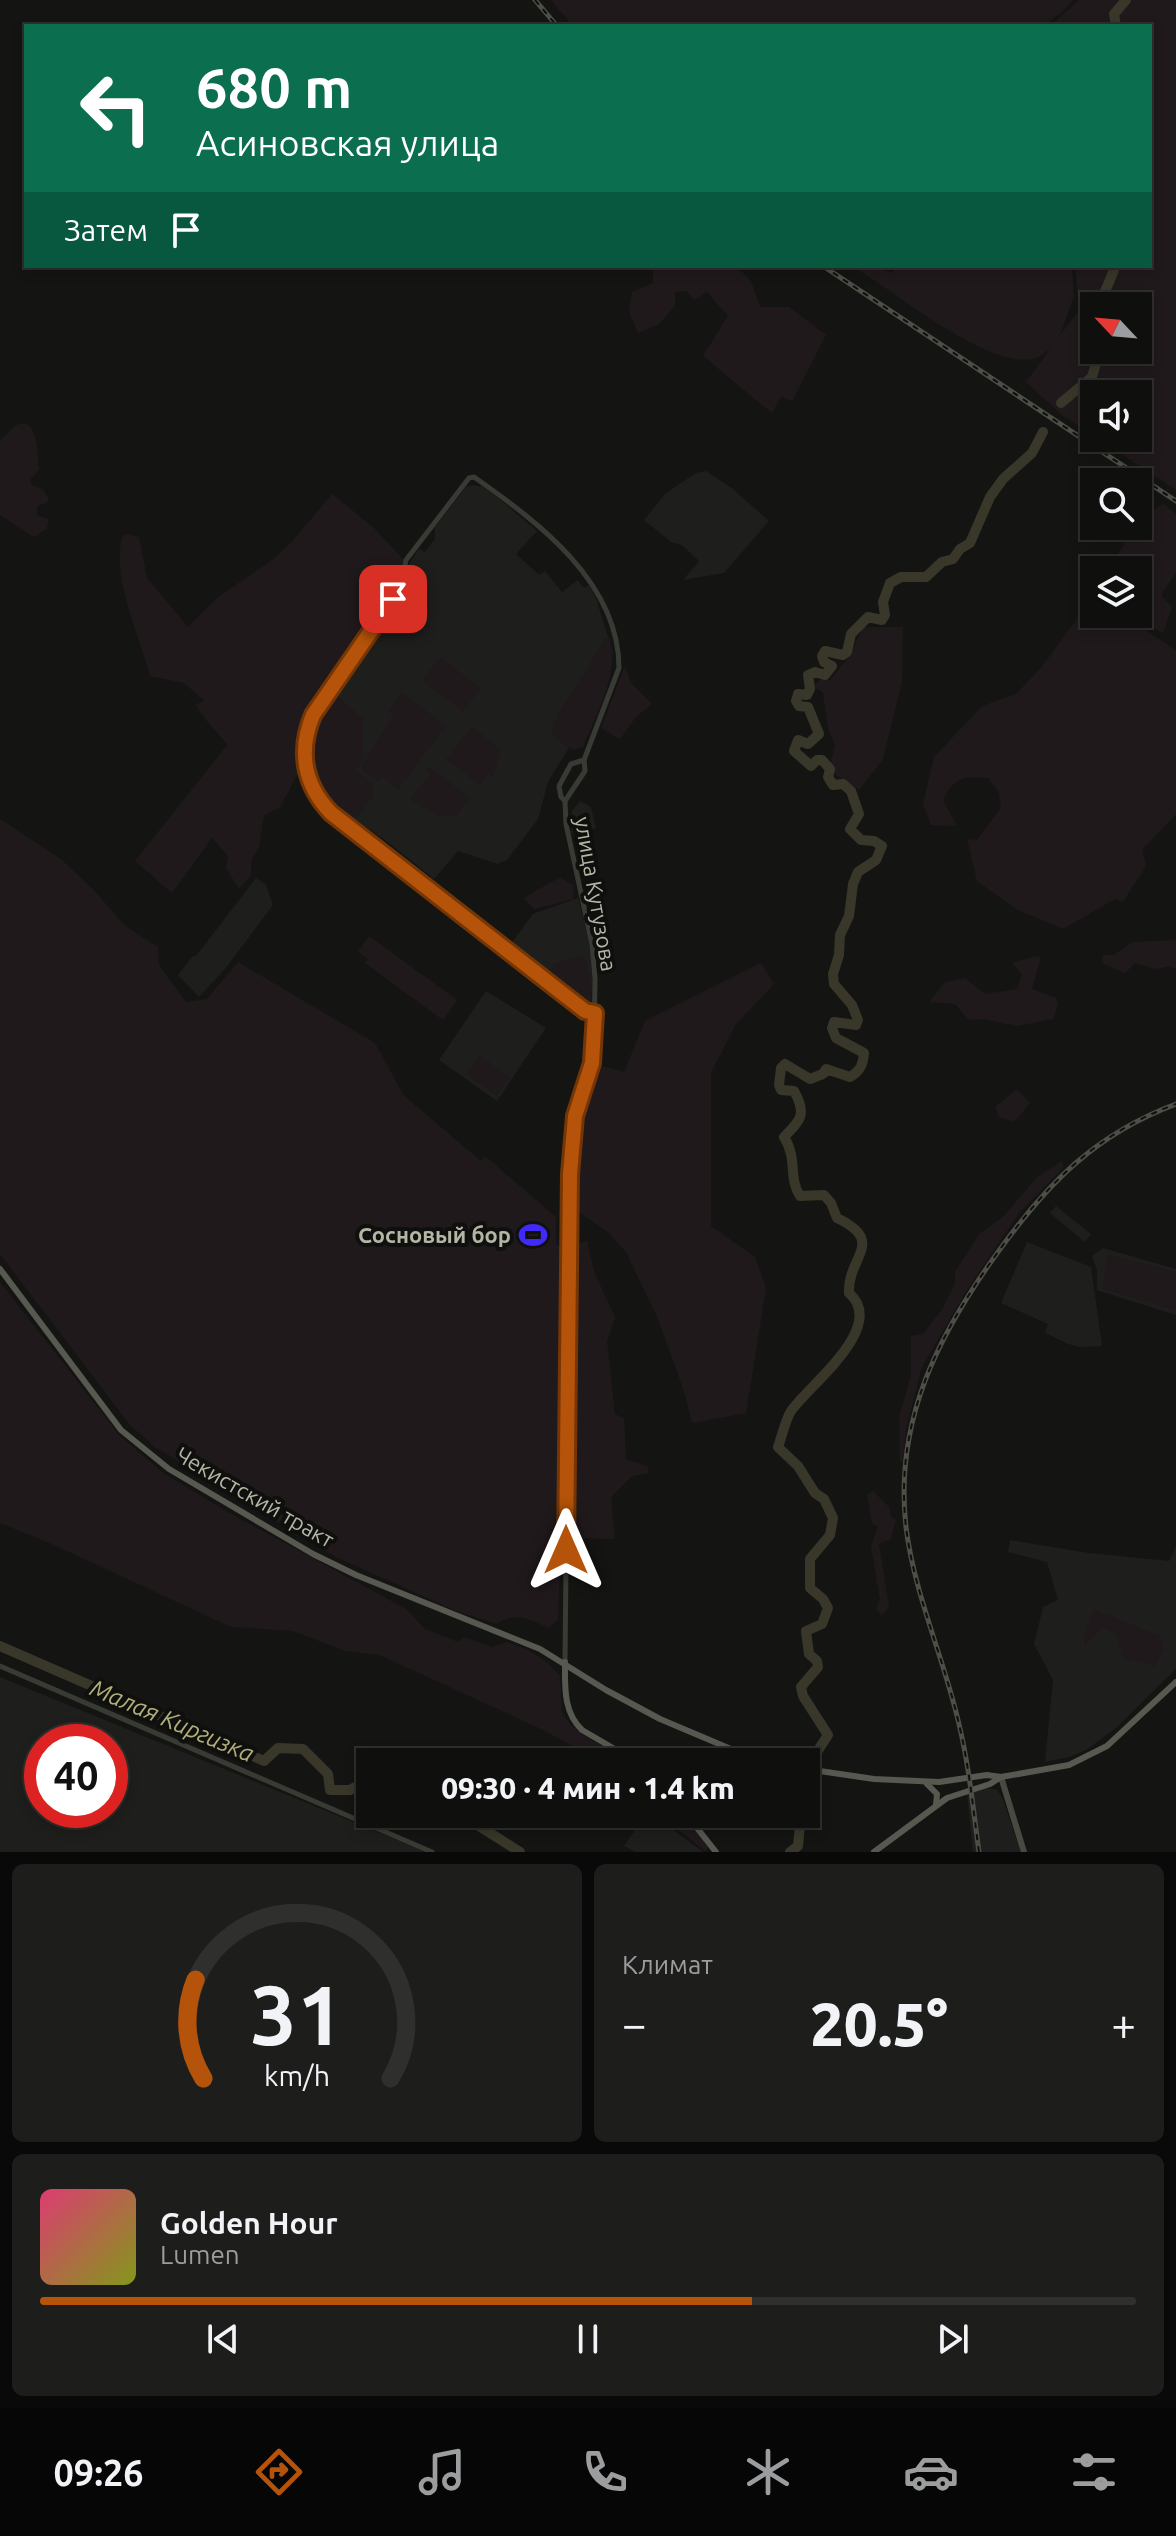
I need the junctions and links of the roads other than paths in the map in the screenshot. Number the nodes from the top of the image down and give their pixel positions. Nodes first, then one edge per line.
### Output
1 (584, 760) junction
2 (565, 801) junction
3 (595, 1013) junction
4 (0, 1269) edge
5 (565, 1662) junction
6 (0, 1666) edge
7 (1176, 1682) edge
8 (613, 1748) edge
9 (729, 1748) edge
10 (820, 1771) edge
11 (1001, 1777) junction
12 (923, 1782) junction
13 (936, 1805) junction
14 (697, 1828) edge
15 (432, 1852) edge
16 (716, 1852) edge
17 (874, 1852) edge
18 (1024, 1852) edge

1 - 2 street, улица Кутузова
1 - 2 street, улица Кутузова
1 - 3 street
2 - 3 street, улица Кутузова
3 - 5 street, улица Кутузова
4 - 5 main road, Чекистский тракт
5 - 8 main road
5 - 9 main road, Чекистский тракт
6 - 15 street
7 - 11 main road
10 - 12 main road
11 - 12 main road
11 - 13 main road
11 - 18 main road
12 - 13 main road
13 - 17 main road
14 - 16 main road

